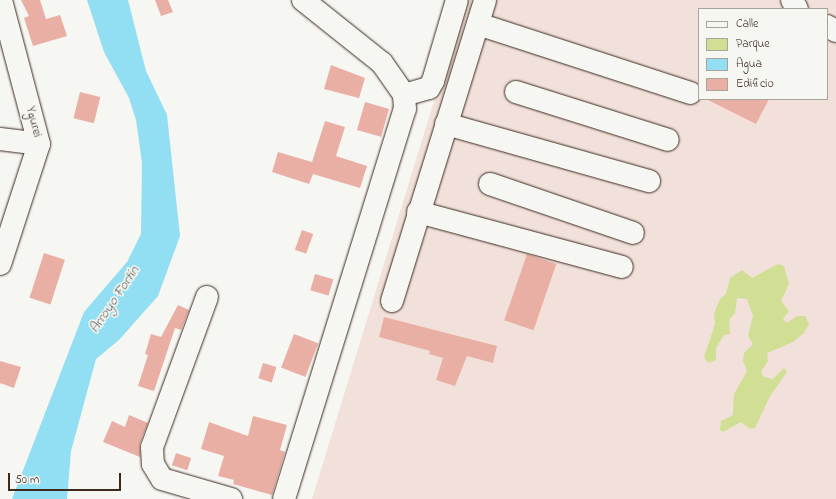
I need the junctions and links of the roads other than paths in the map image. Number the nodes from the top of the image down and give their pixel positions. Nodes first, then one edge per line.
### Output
1 (2, 0) edge
2 (303, 0) edge
3 (457, 0) edge
4 (485, 0) edge
5 (478, 24) junction
6 (516, 92) dead end
7 (690, 93) dead end
8 (404, 95) junction
9 (446, 124) junction
10 (0, 139) edge
11 (668, 140) dead end
12 (39, 144) junction
13 (649, 181) dead end
14 (490, 184) dead end
15 (418, 212) junction
16 (633, 232) dead end
17 (0, 264) edge
18 (622, 267) dead end
19 (207, 297) dead end
20 (392, 300) dead end
21 (231, 499) edge
22 (284, 499) edge

1 - 12 street, Ygurei
2 - 8 street
3 - 8 street
4 - 5 street
5 - 7 street
5 - 9 street
6 - 11 street
8 - 22 street
9 - 13 street
9 - 15 street
10 - 12 street
12 - 17 street, Ygurei
14 - 16 street
15 - 18 street
15 - 20 street
19 - 21 street

